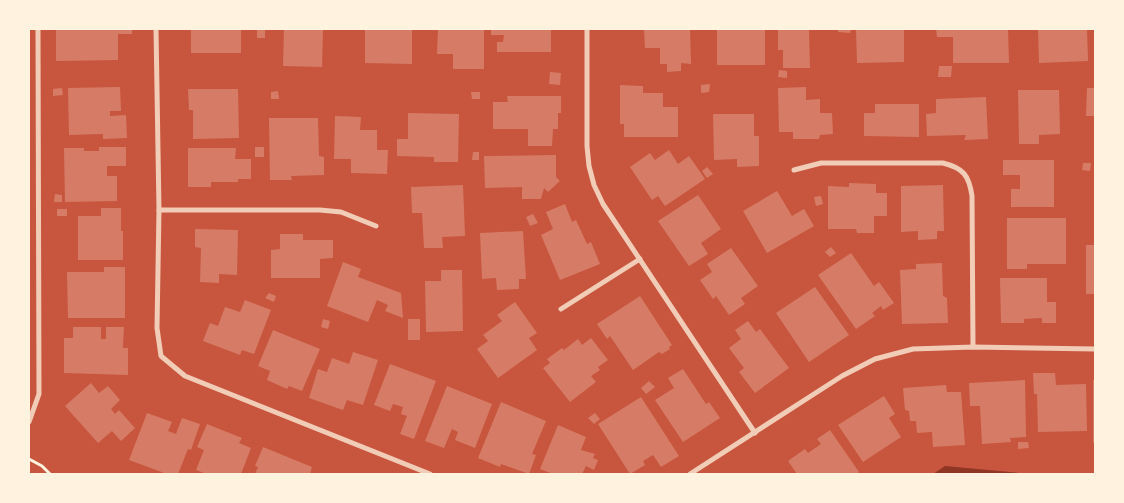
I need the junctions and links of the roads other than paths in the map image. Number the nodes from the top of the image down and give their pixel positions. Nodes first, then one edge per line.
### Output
1 (38, 29) edge
2 (156, 29) edge
3 (586, 29) edge
4 (794, 170) dead end
5 (158, 210) junction
6 (376, 226) dead end
7 (640, 259) junction
8 (561, 309) dead end
9 (973, 347) junction
10 (1095, 349) edge
11 (29, 422) edge
12 (755, 433) junction
13 (430, 474) edge
14 (690, 474) edge

1 - 11 street
2 - 5 street
3 - 7 street
4 - 9 street
5 - 6 street
5 - 13 street
7 - 8 street
7 - 12 street
9 - 10 street
9 - 12 street
12 - 14 street

